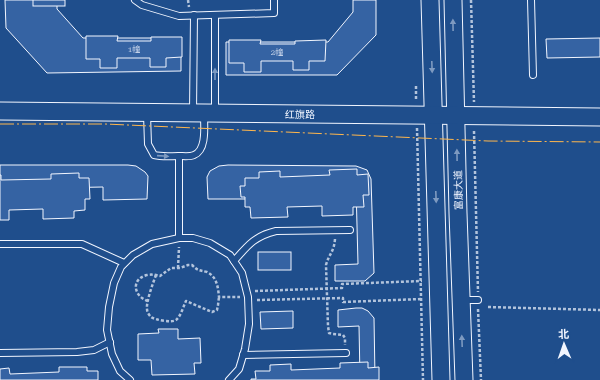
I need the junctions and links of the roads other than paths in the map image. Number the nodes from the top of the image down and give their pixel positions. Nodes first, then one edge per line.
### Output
1 (134, 0) edge
2 (274, 0) edge
3 (430, 0) edge
4 (453, 0) edge
5 (531, 0) edge
6 (216, 14) junction
7 (194, 15) junction
8 (533, 75) dead end
9 (0, 111) edge
10 (147, 112) junction
11 (204, 113) junction
12 (425, 115) junction
13 (456, 116) junction
14 (600, 117) edge
15 (179, 156) junction
16 (350, 230) dead end
17 (179, 238) junction
18 (0, 244) edge
19 (234, 261) junction
20 (124, 263) junction
21 (461, 300) junction
22 (478, 300) road end
23 (110, 342) junction
24 (0, 353) edge
25 (346, 353) road end
26 (243, 355) junction
27 (122, 377) edge
28 (231, 379) edge
29 (130, 380) edge
30 (441, 380) edge
31 (464, 380) edge

1 - 7 lane
2 - 6 lane
3 -> 12 street
13 -> 4 street, 富康大道
5 - 8 lane
6 - 7 lane
11 -> 6 lane
7 - 11 lane
9 - 10 street, 红旗路
10 - 11 street, 红旗路
10 -> 15 lane
11 - 12 street, 红旗路
11 - 15 lane
12 - 13 street, 红旗路
12 -> 30 street
13 - 14 street, 红旗路
21 -> 13 street, 富康大道
15 - 17 lane
16 - 19 lane
17 - 19 lane
17 - 20 lane
18 - 20 lane
19 - 26 lane
20 - 23 lane
21 - 22 lane
31 -> 21 street, 富康大道
23 - 24 lane
23 - 27 lane
25 - 26 lane
26 - 28 lane
27 - 29 lane

